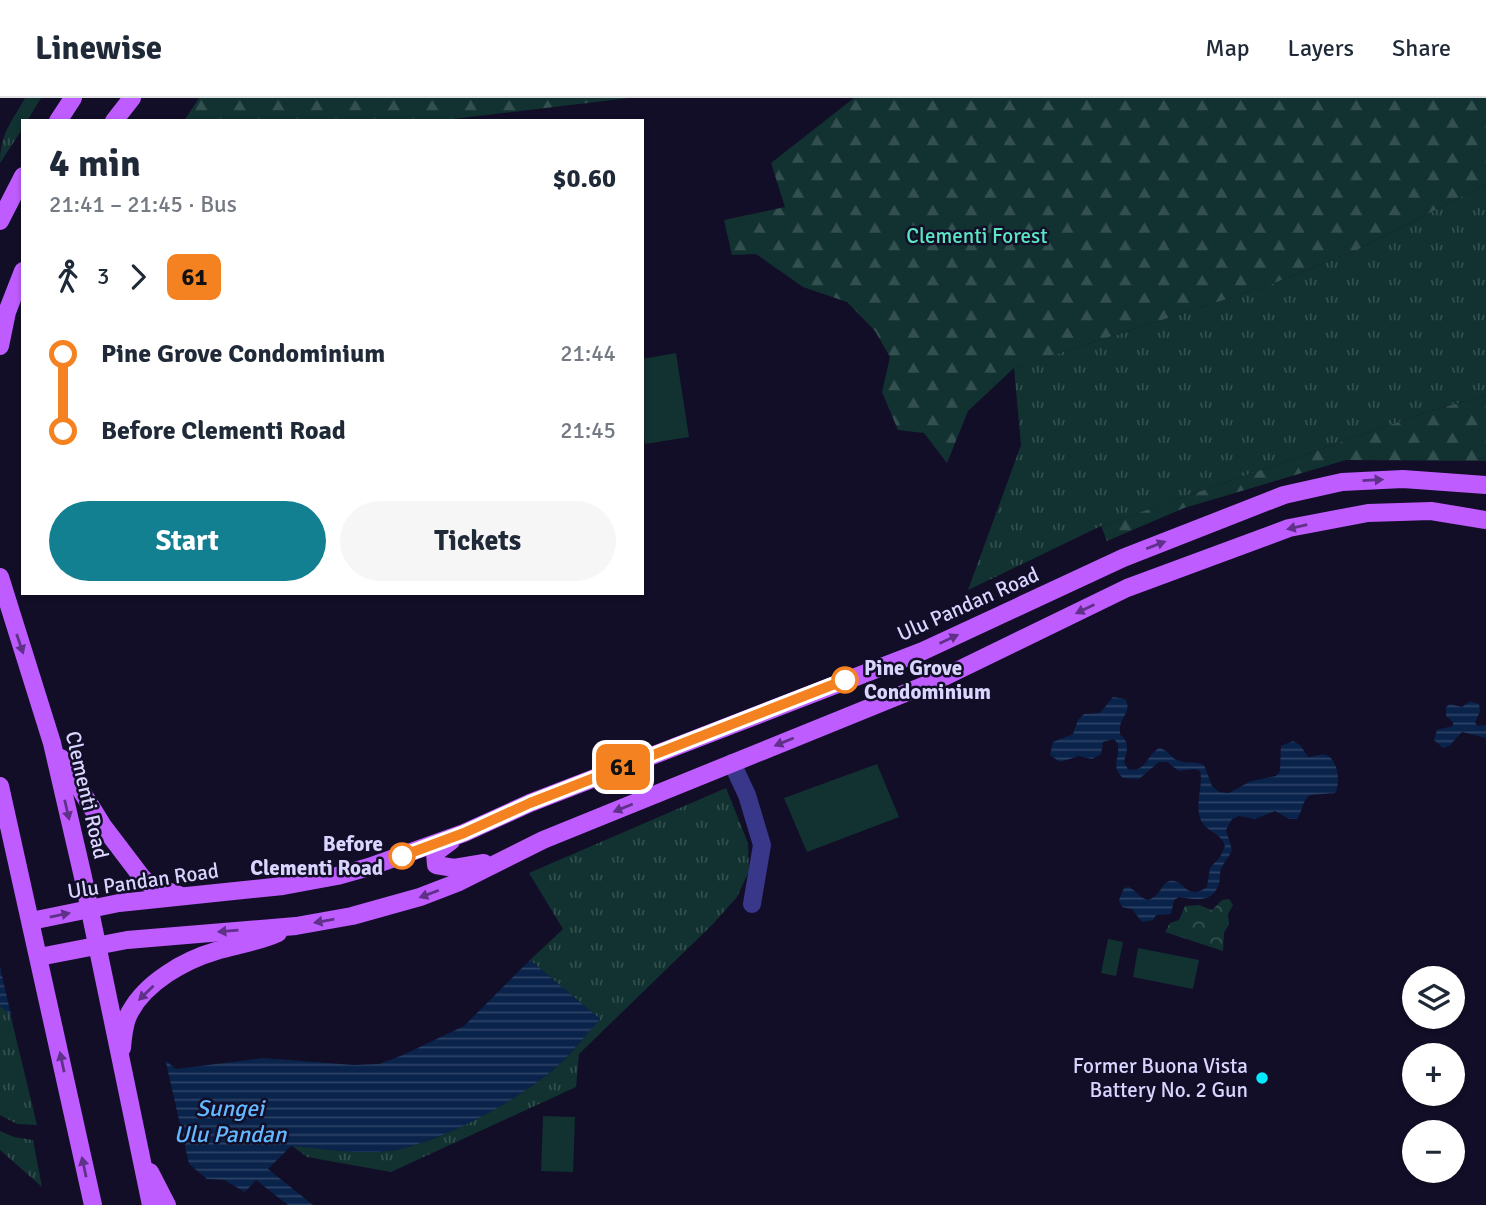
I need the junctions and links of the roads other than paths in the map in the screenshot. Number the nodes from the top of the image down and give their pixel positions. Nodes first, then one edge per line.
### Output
1 (73, 98) edge
2 (132, 98) edge
3 (59, 119) edge
4 (116, 119) edge
5 (21, 180) edge
6 (0, 221) edge
7 (21, 276) edge
8 (0, 346) edge
9 (1486, 485) edge
10 (1486, 520) edge
11 (0, 577) edge
12 (52, 743) junction
13 (732, 763) junction
14 (0, 786) edge
15 (464, 833) junction
16 (511, 857) junction
17 (186, 896) junction
18 (752, 904) dead end
19 (89, 909) junction
20 (31, 921) junction
21 (296, 926) junction
22 (97, 946) junction
23 (39, 957) junction
24 (120, 1059) junction
25 (139, 1150) junction
26 (93, 1205) edge
27 (151, 1205) edge
28 (167, 1205) edge

1 - 3 main road
2 - 4 main road
5 - 6 main road
7 - 8 main road
15 -> 9 main road, Ulu Pandan Road
10 -> 13 main road
11 -> 12 main road, Clementi Road
12 - 17 main road
12 -> 19 main road, Clementi Road
13 -> 16 main road
13 - 18 street
14 - 20 main road
15 - 16 main road
15 - 17 main road, Ulu Pandan Road
16 -> 21 main road
17 - 19 main road, Ulu Pandan Road
20 -> 19 main road, Ulu Pandan Road
19 - 22 main road, Clementi Road
20 - 23 main road
21 -> 22 main road
21 -> 24 main road
22 - 23 main road
22 - 24 main road, Clementi Road
26 -> 23 main road
24 - 25 main road, Clementi Road
25 - 27 main road, Clementi Road
25 - 28 main road, Clementi Road

